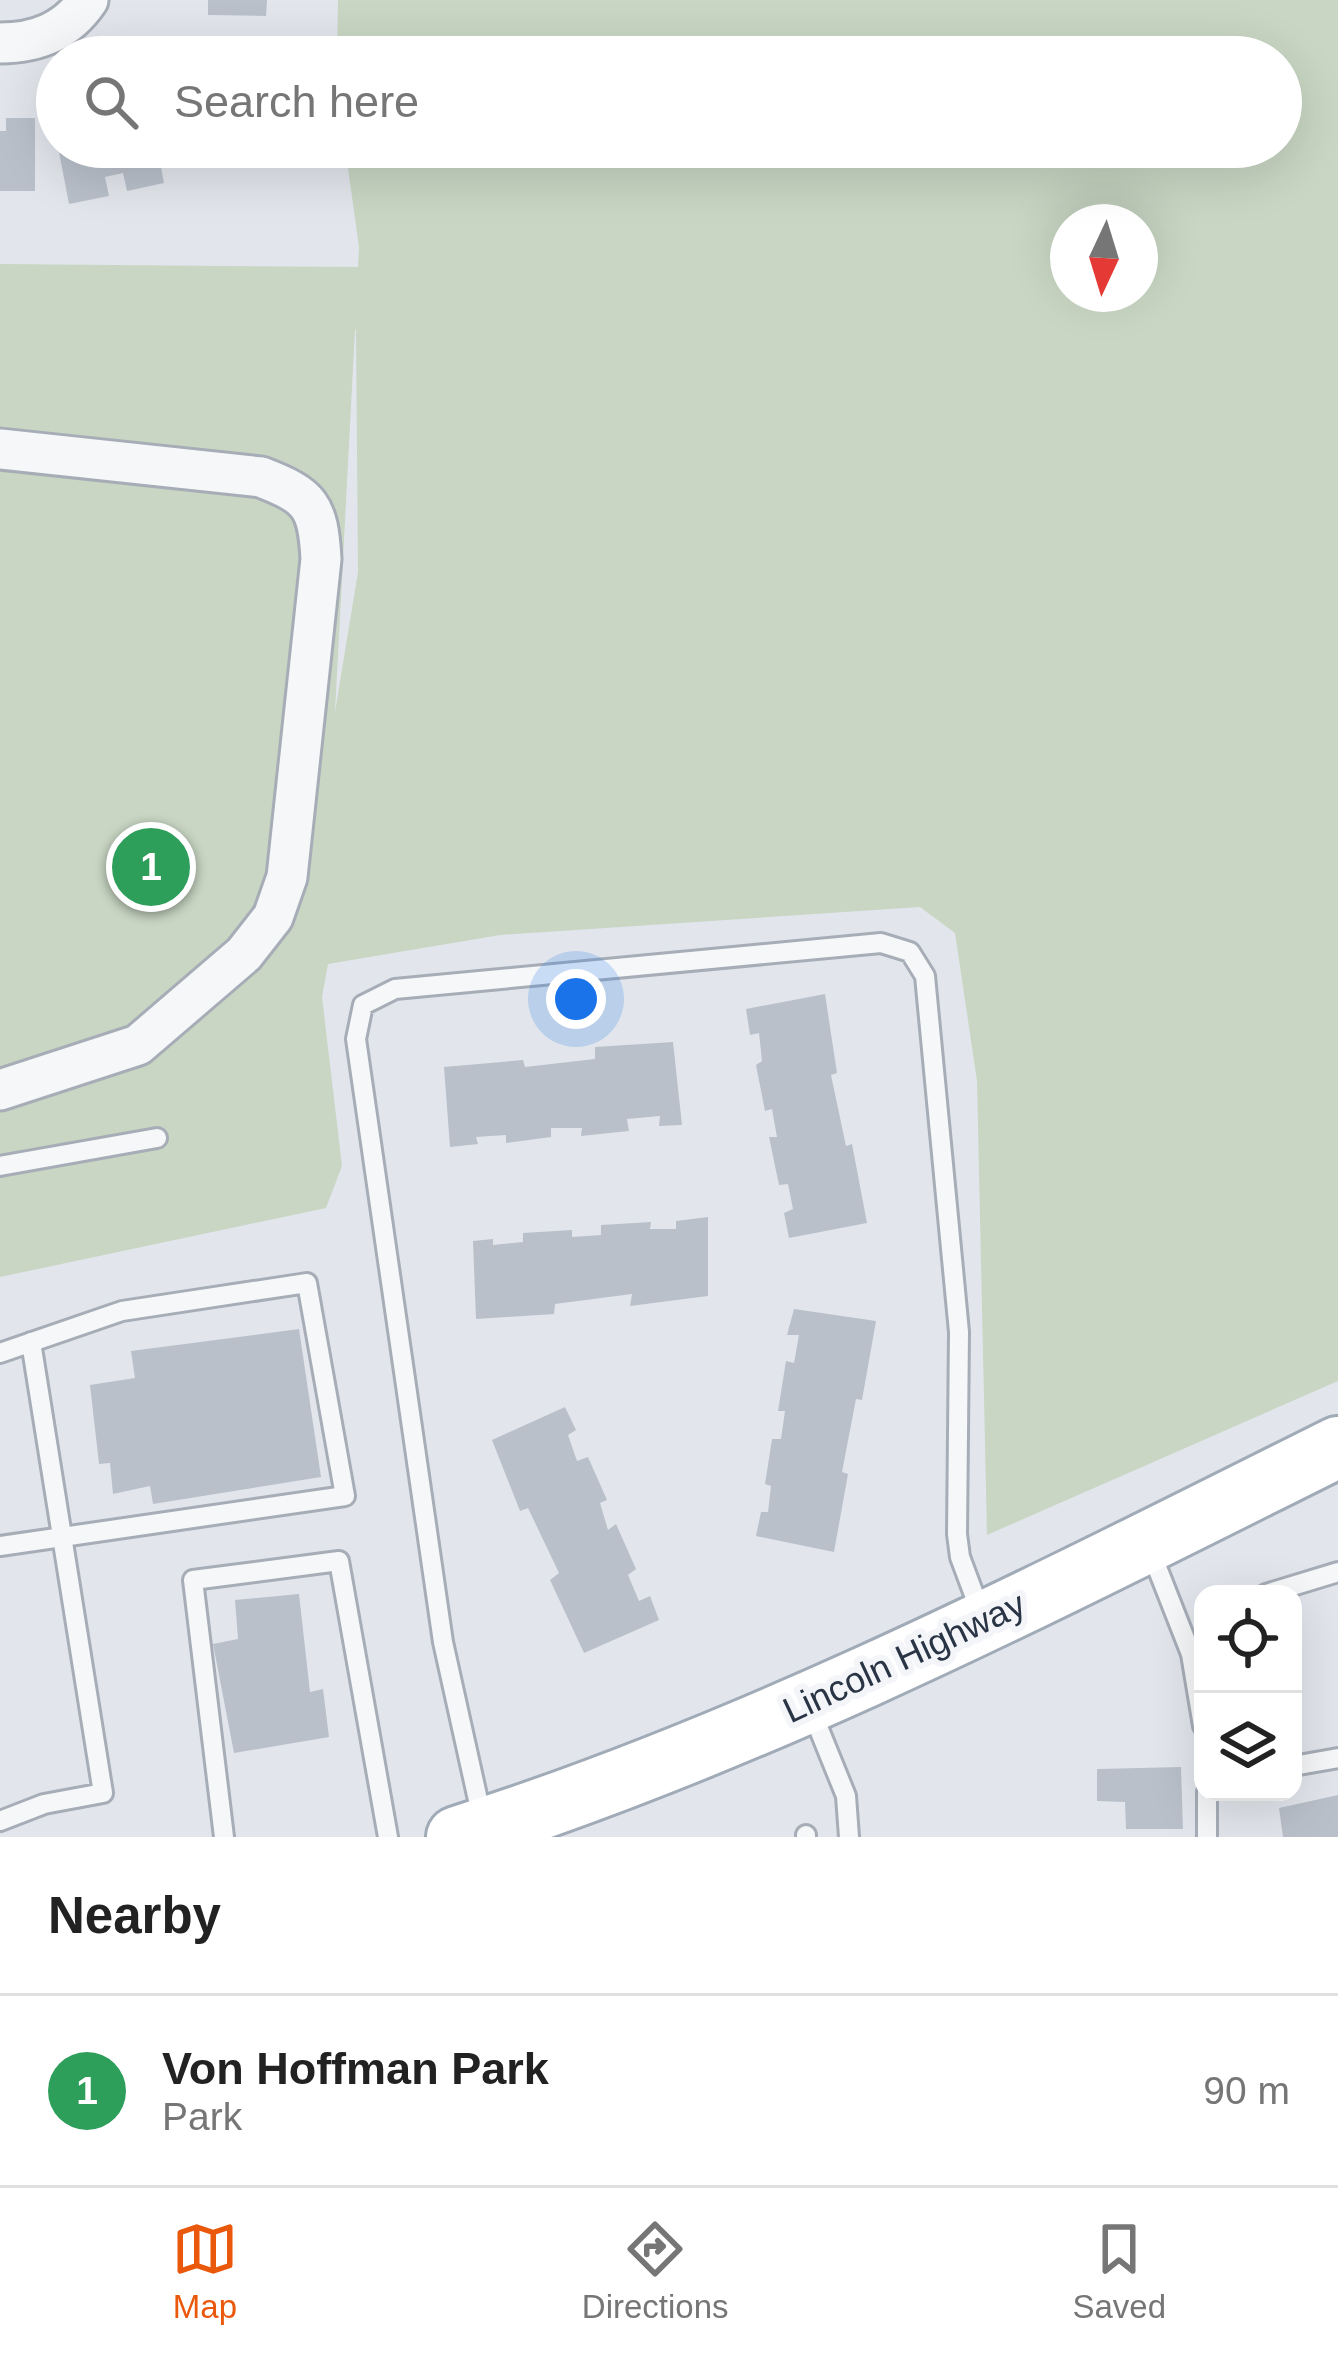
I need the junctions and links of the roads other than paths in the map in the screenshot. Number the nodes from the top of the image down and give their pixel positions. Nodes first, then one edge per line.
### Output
1 (88, 0) edge
2 (46, 36) edge
3 (36, 40) edge
4 (0, 44) edge
5 (0, 449) edge
6 (0, 1090) edge
7 (157, 1138) dead end
8 (0, 1166) edge
9 (32, 1342) junction
10 (0, 1353) edge
11 (1338, 1447) edge
12 (62, 1536) junction
13 (1147, 1542) junction
14 (0, 1546) edge
15 (1338, 1572) edge
16 (1295, 1585) edge
17 (984, 1621) junction
18 (1198, 1693) edge
19 (809, 1702) junction
20 (1338, 1758) edge
21 (1302, 1764) edge
22 (1208, 1801) edge
23 (0, 1824) edge
24 (505, 1824) edge
25 (9, 1837) edge
26 (224, 1837) edge
27 (388, 1837) edge
28 (849, 1837) edge
29 (1207, 1837) edge

1 - 2 street
3 - 4 street
5 - 6 street
7 - 8 lane
9 - 10 lane
9 - 12 lane
9 - 12 lane
11 - 13 main road, Lincoln Highway
12 - 14 lane
12 - 23 lane
13 - 17 main road, Lincoln Highway
13 - 18 lane
15 - 16 lane
17 - 19 main road, Lincoln Highway
17 - 24 lane
19 - 24 main road, Lincoln Highway
19 - 28 lane
20 - 21 lane
22 - 29 lane
23 - 25 lane
26 - 27 lane

